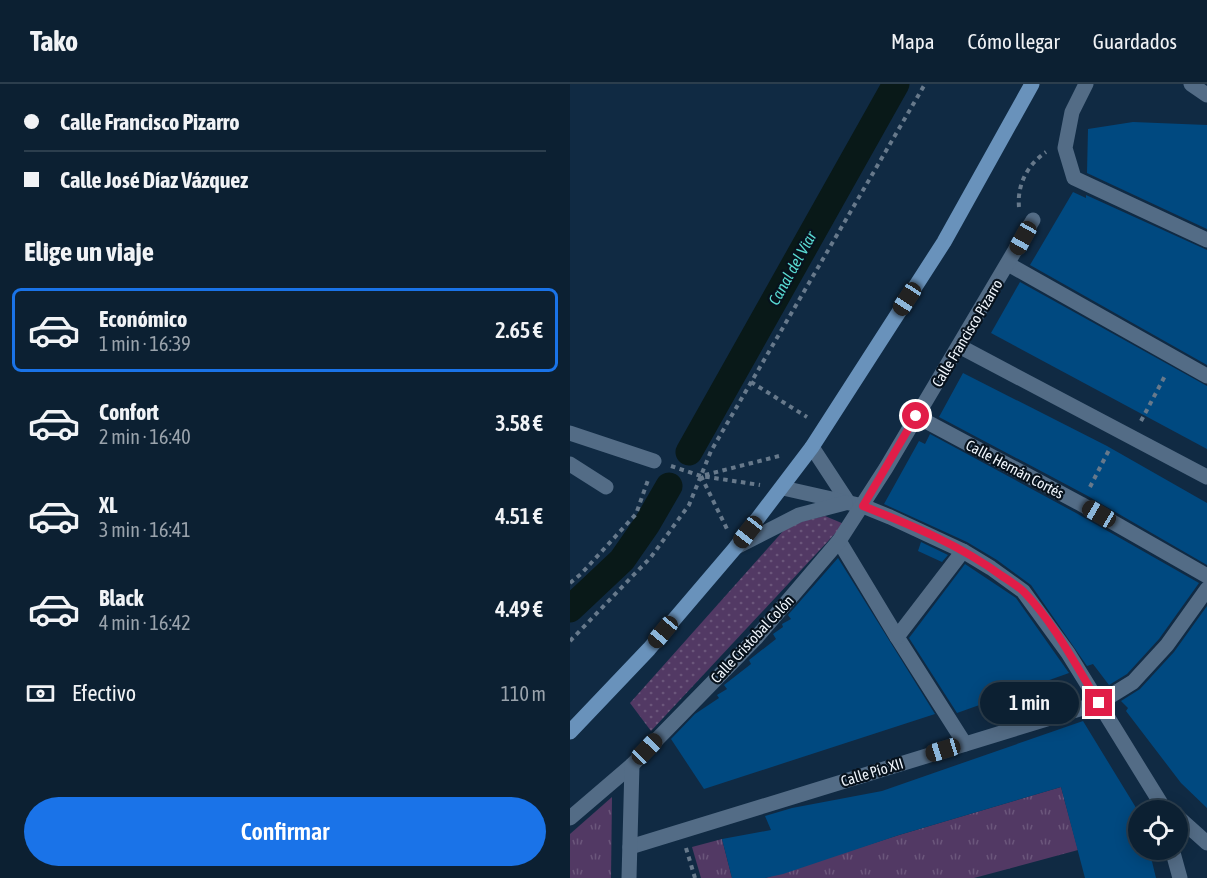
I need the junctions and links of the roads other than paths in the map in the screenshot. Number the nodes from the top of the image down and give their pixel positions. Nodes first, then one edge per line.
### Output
1 (1032, 84) edge
2 (1086, 84) edge
3 (1191, 84) edge
4 (1207, 95) edge
5 (1032, 220) road end
6 (1207, 240) edge
7 (1008, 264) junction
8 (959, 346) junction
9 (1207, 376) edge
10 (916, 416) junction
11 (570, 433) edge
12 (812, 447) junction
13 (654, 461) road end
14 (570, 464) edge
15 (1207, 477) edge
16 (606, 487) dead end
17 (783, 488) junction
18 (856, 504) junction
19 (839, 541) junction
20 (736, 547) junction
21 (963, 551) junction
22 (1207, 576) edge
23 (1207, 589) edge
24 (897, 637) junction
25 (649, 649) junction
26 (1099, 703) junction
27 (570, 717) edge
28 (570, 732) edge
29 (965, 744) junction
30 (632, 765) junction
31 (1159, 800) edge
32 (570, 818) edge
33 (1188, 826) edge
34 (1207, 843) edge
35 (630, 847) junction
36 (1175, 860) edge
37 (629, 878) edge
38 (1180, 878) edge

1 - 12 main road
2 - 6 street
3 - 4 street
5 - 7 street, Calle Francisco Pizarro
7 - 8 street, Calle Francisco Pizarro
7 - 9 street
8 - 10 street, Calle Francisco Pizarro
8 - 15 street
10 - 18 street, Calle Francisco Pizarro
10 - 22 street, Calle Hernán Cortés
11 - 13 street
12 - 17 main road
12 - 18 street
14 - 16 street
17 - 18 street
17 - 20 main road
18 - 19 street, Calle Cristobal Colón
18 - 20 street
18 - 21 street
19 - 24 street
19 - 30 street, Calle Cristobal Colón
20 - 25 main road
21 - 24 street
21 - 26 street
23 - 26 street, Calle Pío XII
24 - 29 street
25 - 27 main road
25 - 28 main road
26 - 29 street, Calle Pío XII
26 - 31 street
29 - 35 street, Calle Pío XII
30 - 32 street, Calle Cristobal Colón
30 - 35 street
33 - 34 street
35 - 37 street
36 - 38 street

